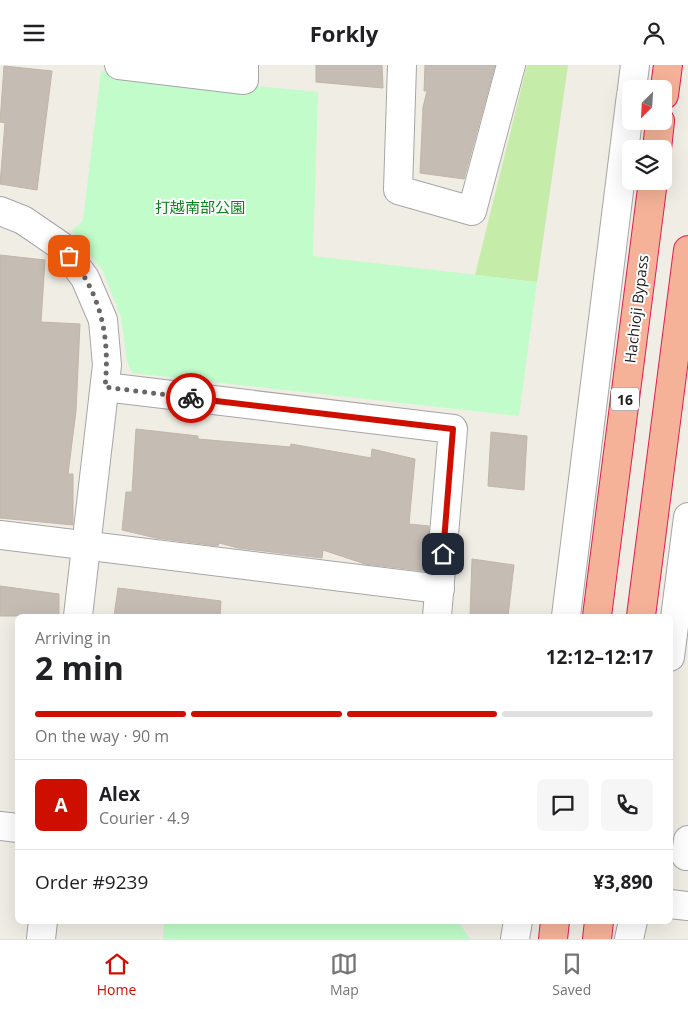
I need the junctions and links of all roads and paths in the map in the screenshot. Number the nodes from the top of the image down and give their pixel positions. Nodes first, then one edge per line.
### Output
1 (119, 65) edge
2 (244, 65) edge
3 (402, 65) edge
4 (511, 65) edge
5 (635, 65) edge
6 (668, 65) edge
7 (633, 80) edge
8 (666, 80) edge
9 (627, 130) edge
10 (652, 190) edge
11 (0, 211) edge
12 (688, 250) edge
13 (105, 387) junction
14 (688, 517) edge
15 (0, 535) edge
16 (87, 545) junction
17 (440, 589) junction
18 (78, 614) edge
19 (437, 614) edge
20 (566, 614) edge
21 (597, 614) edge
22 (640, 614) edge
23 (676, 651) edge
24 (0, 826) edge
25 (15, 828) edge
26 (673, 904) edge
27 (688, 906) edge
28 (43, 924) edge
29 (518, 924) edge
30 (556, 924) edge
31 (599, 924) edge
32 (632, 924) edge
33 (41, 939) edge
34 (515, 939) edge
35 (553, 939) edge
36 (597, 939) edge
37 (629, 939) edge

1 - 2 street
3 - 4 street
5 - 7 street
6 - 8 highway
9 - 20 street
10 - 21 highway, Hachioji Bypass / 16
11 - 13 street
12 - 22 highway
13 - 16 street
13 - 17 street
14 - 23 street
15 - 16 street
16 - 17 street
16 - 18 street
17 - 19 street
24 - 25 street
26 - 27 street
28 - 33 street
29 - 34 street
30 - 35 highway
31 - 36 highway
32 - 37 street

